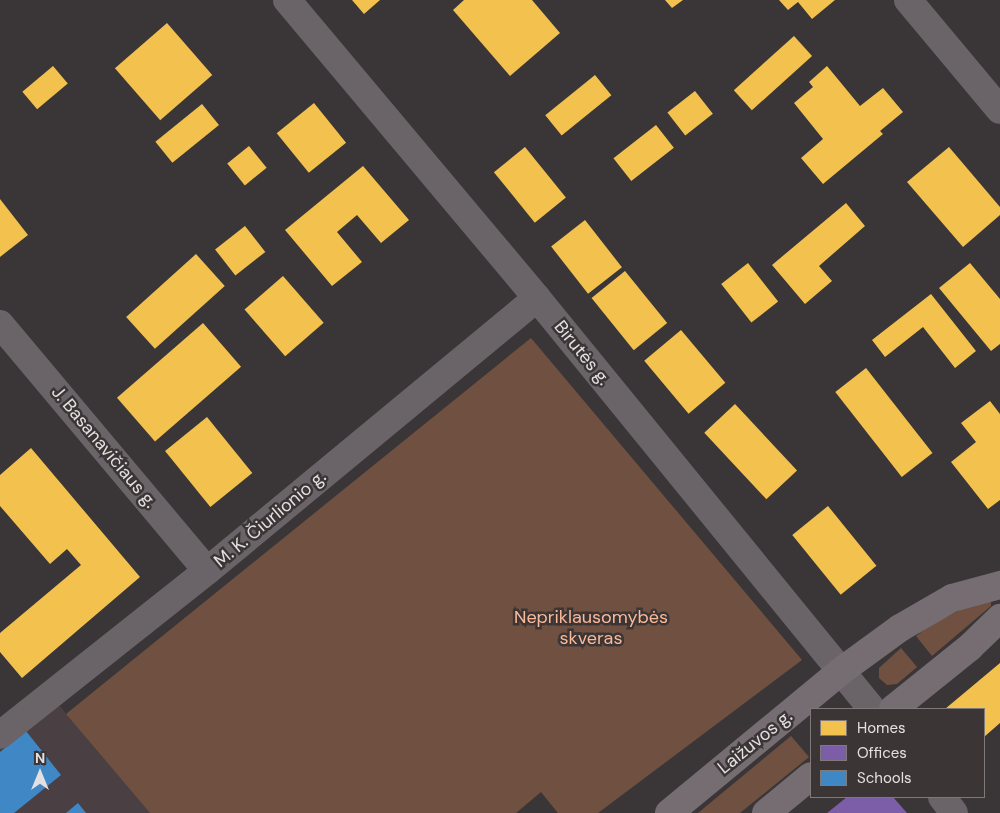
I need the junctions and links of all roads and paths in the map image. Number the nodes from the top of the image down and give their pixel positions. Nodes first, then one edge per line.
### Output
1 (287, 0) edge
2 (908, 0) edge
3 (1000, 110) edge
4 (537, 298) junction
5 (0, 324) edge
6 (207, 570) junction
7 (1000, 585) edge
8 (1000, 618) edge
9 (841, 672) junction
10 (871, 708) edge
11 (894, 708) edge
12 (0, 735) edge
13 (810, 777) edge
14 (943, 798) edge
15 (669, 813) edge
16 (766, 813) edge
17 (954, 813) edge

1 - 4 street, Birutės g.
2 - 3 street
4 - 6 street, M. K. Čiurlionio g.
4 - 9 street, Birutės g.
5 - 6 street, J. Basanavičiaus g.
6 - 12 street, M. K. Čiurlionio g.
7 - 9 main road, Laižuvos g.
8 - 11 main road
9 - 10 street, Birutės g.
9 - 15 main road, Laižuvos g.
13 - 16 main road
14 - 17 street

